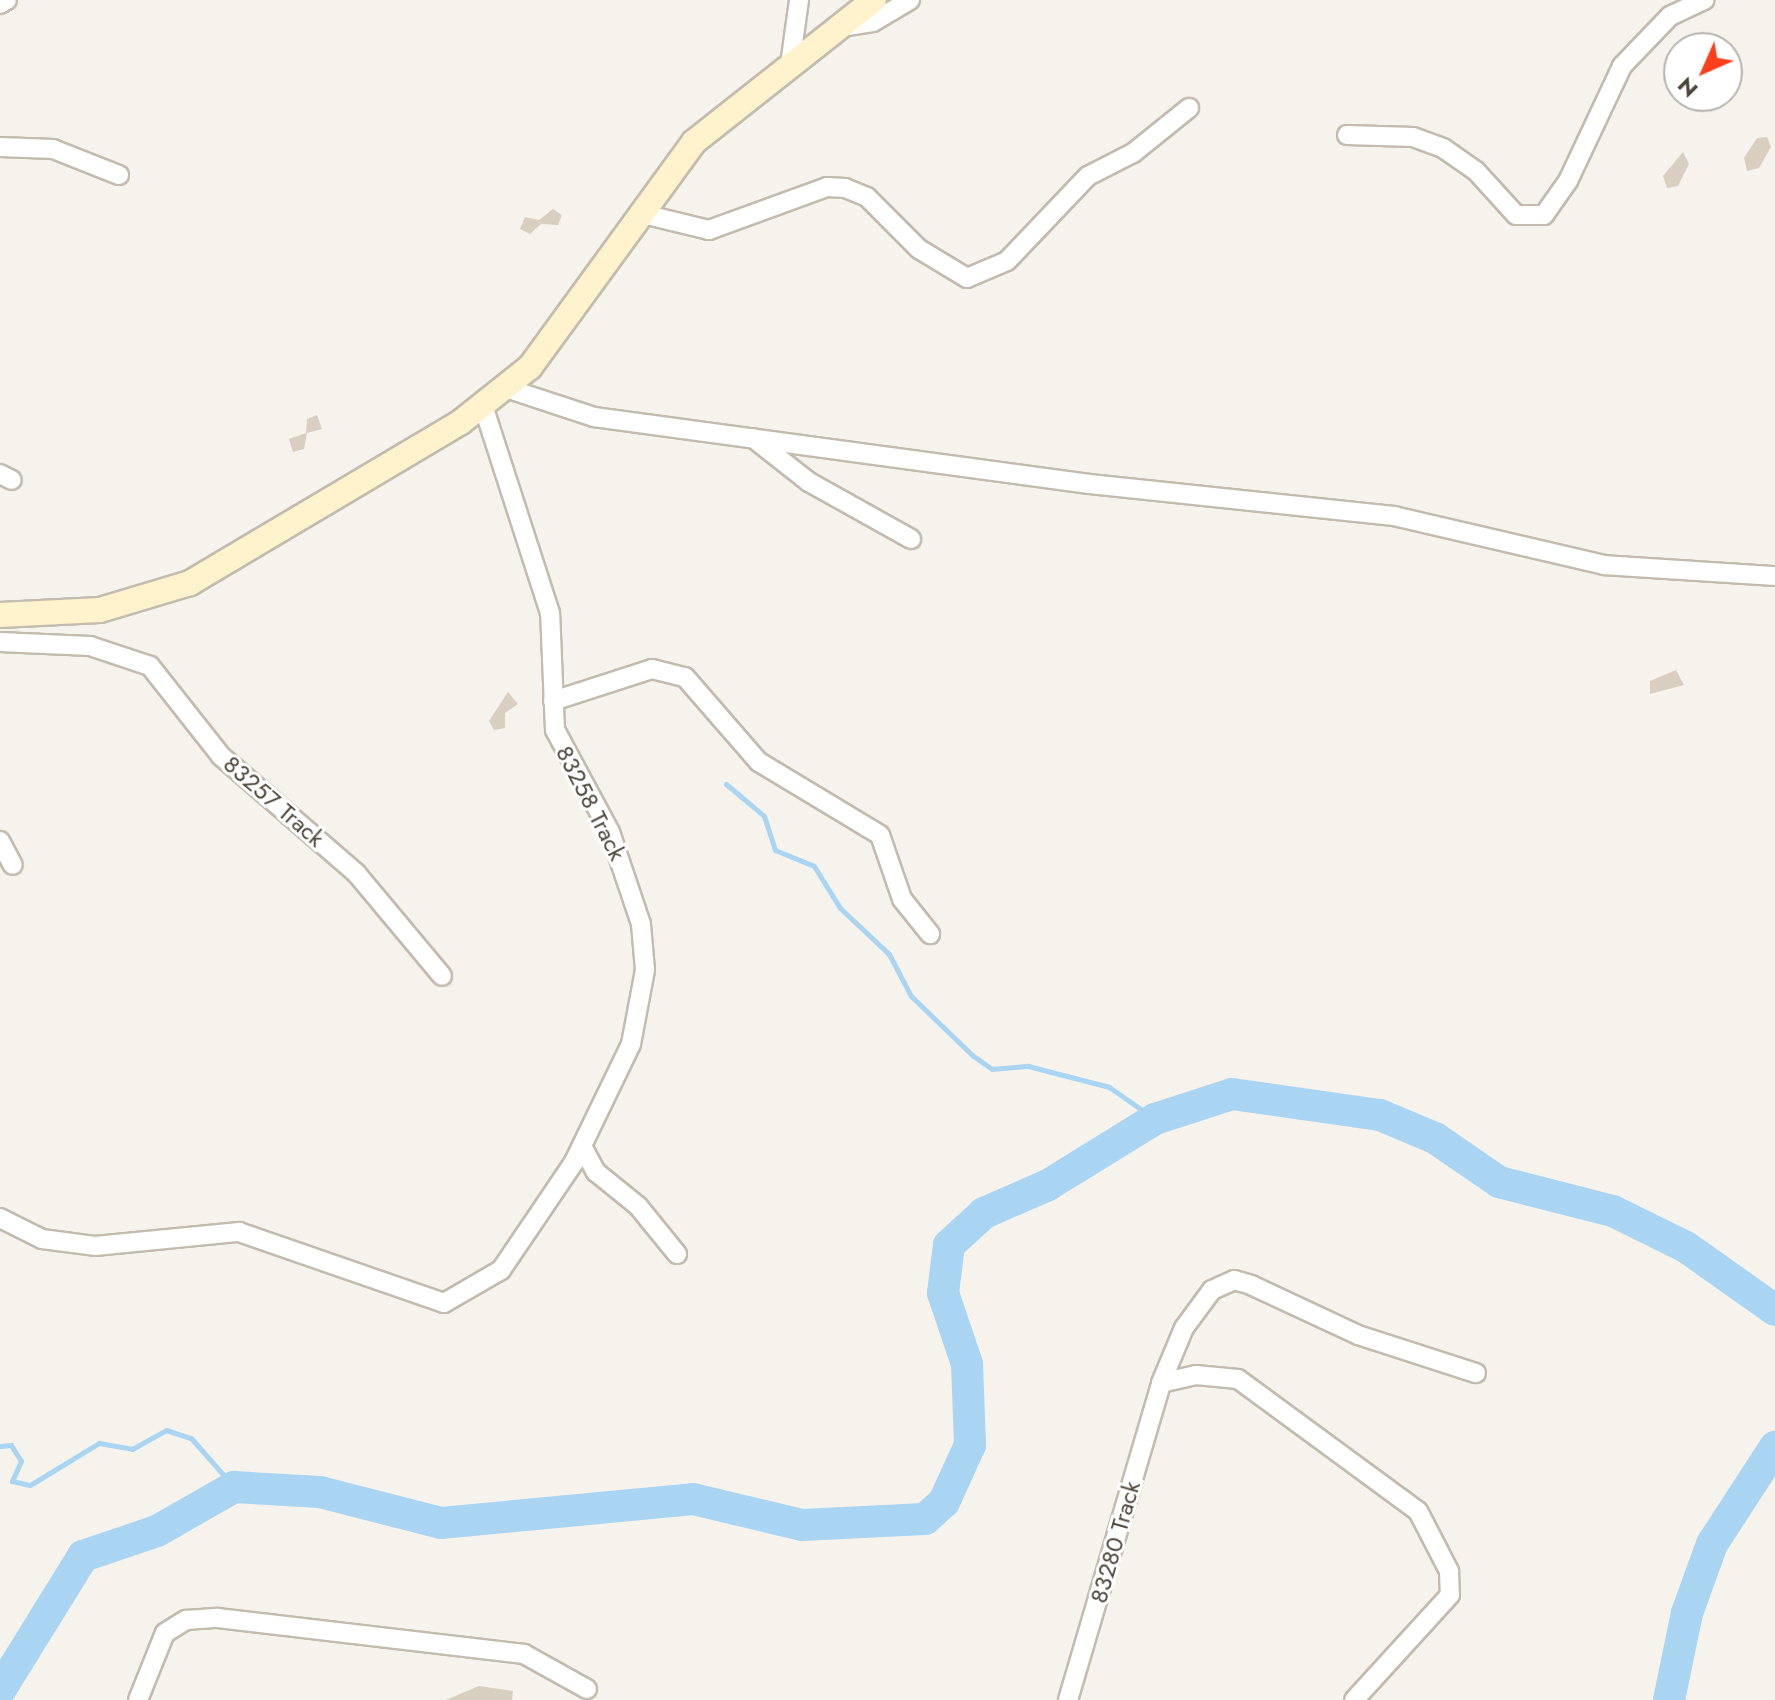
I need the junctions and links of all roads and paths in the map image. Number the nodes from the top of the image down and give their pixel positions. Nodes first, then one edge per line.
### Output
1 (7, 0) edge
2 (799, 0) edge
3 (874, 0) edge
4 (910, 0) edge
5 (1704, 0) edge
6 (0, 4) edge
7 (841, 27) junction
8 (790, 65) junction
9 (1189, 108) dead end
10 (1347, 135) dead end
11 (0, 147) edge
12 (119, 175) dead end
13 (639, 213) junction
14 (506, 388) junction
15 (483, 405) junction
16 (753, 438) junction
17 (911, 539) dead end
18 (1775, 576) edge
19 (0, 615) edge
20 (0, 642) edge
21 (553, 701) junction
22 (0, 841) edge
23 (13, 865) dead end
24 (930, 934) dead end
25 (442, 976) dead end
26 (582, 1146) junction
27 (0, 1218) edge
28 (677, 1254) dead end
29 (1476, 1373) dead end
30 (1161, 1383) junction
31 (587, 1689) dead end
32 (138, 1700) edge
33 (1068, 1700) edge
34 (1354, 1700) edge

1 - 6 street
2 - 8 street
3 - 7 street
4 - 7 street
5 - 10 street
7 - 8 street
8 - 13 street
9 - 13 street
11 - 12 street
13 - 14 street
14 - 15 street
14 - 16 street
15 - 19 street
15 - 21 street, 83258 Track
16 - 17 street
16 - 18 street
20 - 25 street, 83257 Track
21 - 24 street
21 - 26 street, 83258 Track
22 - 23 street
26 - 27 street, 83258 Track
26 - 28 street
29 - 30 street, 83280 Track
30 - 33 street, 83280 Track
30 - 34 street
31 - 32 street

